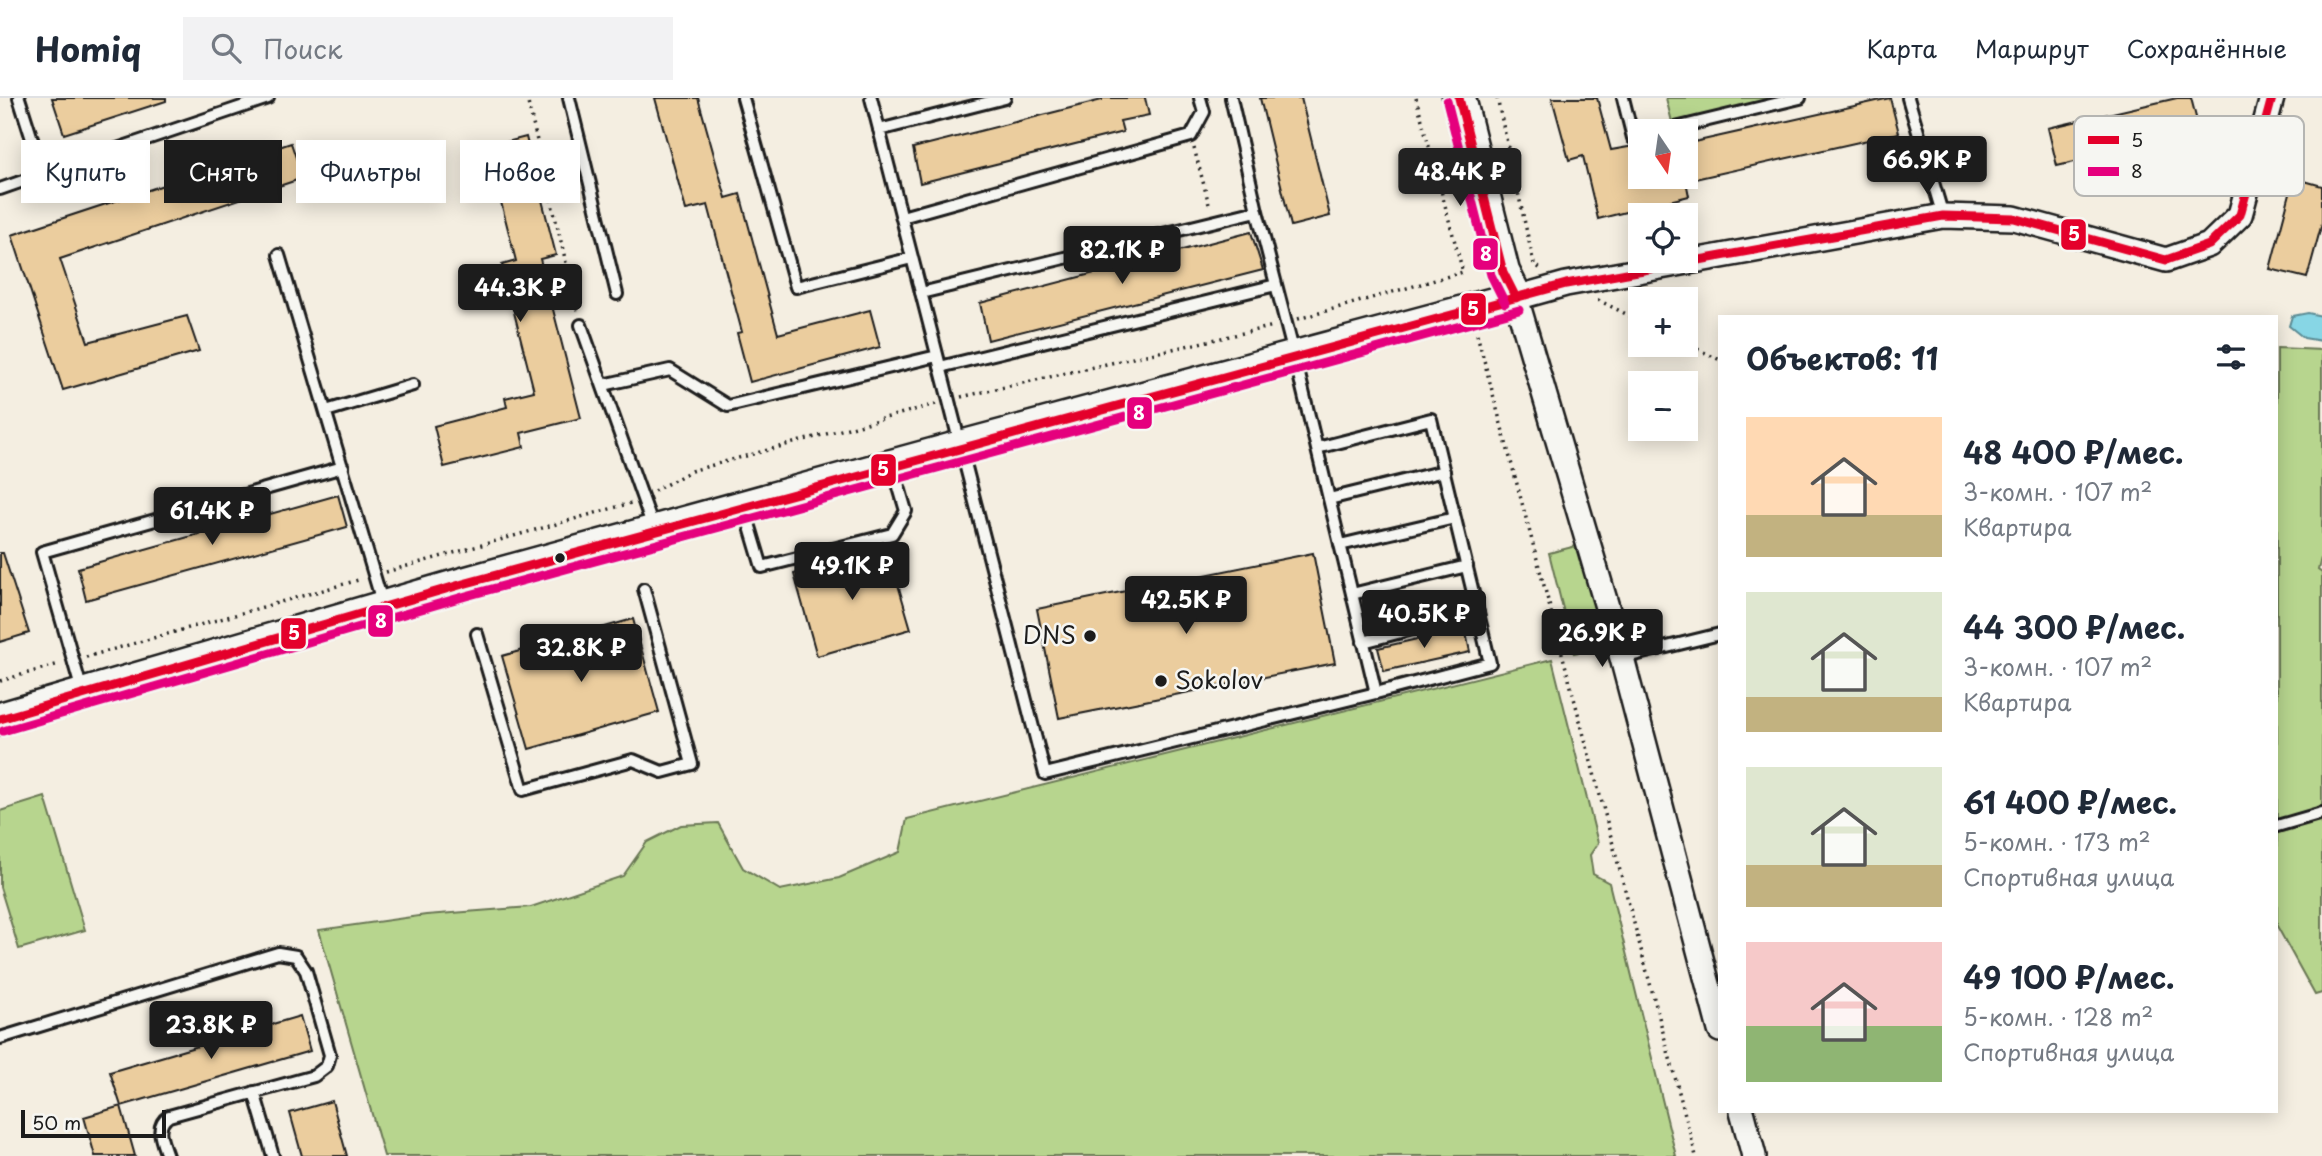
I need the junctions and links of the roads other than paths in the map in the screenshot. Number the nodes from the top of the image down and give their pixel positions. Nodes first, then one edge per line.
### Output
1 (19, 98) edge
2 (268, 98) edge
3 (569, 98) edge
4 (743, 98) edge
5 (871, 98) edge
6 (1005, 98) edge
7 (1200, 98) edge
8 (1231, 98) edge
9 (1459, 98) edge
10 (1623, 98) edge
11 (1800, 98) edge
12 (1908, 98) edge
13 (2272, 98) edge
14 (2267, 116) edge
15 (1628, 119) edge
16 (1698, 123) edge
17 (879, 130) junction
18 (32, 140) edge
19 (144, 140) edge
20 (21, 182) edge
21 (0, 189) edge
22 (2245, 196) edge
23 (1257, 211) junction
24 (1943, 216) junction
25 (902, 217) junction
26 (279, 255) dead end
27 (912, 258) junction
28 (1276, 285) junction
29 (921, 293) junction
30 (617, 294) dead end
31 (1516, 298) junction
32 (581, 325) road end
33 (1295, 358) junction
34 (939, 361) junction
35 (414, 385) dead end
36 (603, 385) junction
37 (326, 411) junction
38 (961, 447) junction
39 (1317, 448) junction
40 (892, 466) junction
41 (342, 467) junction
42 (1444, 471) junction
43 (1329, 499) junction
44 (745, 507) junction
45 (1455, 518) junction
46 (655, 532) junction
47 (1340, 545) junction
48 (1466, 566) junction
49 (644, 589) dead end
50 (1352, 594) junction
51 (384, 607) junction
52 (1478, 612) junction
53 (477, 634) dead end
54 (1718, 634) edge
55 (1363, 642) junction
56 (1622, 658) junction
57 (1376, 693) junction
58 (83, 694) junction
59 (0, 719) edge
60 (2322, 813) edge
61 (2278, 826) edge
62 (1713, 976) edge
63 (1718, 1015) edge
64 (0, 1038) edge
65 (254, 1092) junction
66 (1743, 1113) edge
67 (167, 1156) edge
68 (273, 1156) edge
69 (1754, 1156) edge

1 - 18 lane
2 - 19 lane
3 - 30 lane
4 - 27 lane
5 - 17 lane
6 - 17 lane
7 - 25 lane
8 - 23 lane
9 - 31 street
10 - 15 lane
11 - 16 lane
12 - 24 lane
13 - 14 street
17 - 25 lane
20 - 21 lane
22 - 24 street
23 - 28 lane
23 - 29 lane
24 - 31 street
25 - 27 lane
26 - 37 lane
27 - 29 lane
28 - 33 lane
28 - 34 lane
29 - 34 lane
31 - 33 street
31 - 56 street
32 - 36 lane
33 - 38 street
33 - 39 lane
34 - 36 lane
34 - 38 lane
35 - 37 lane
36 - 46 lane
37 - 41 lane
38 - 40 street
38 - 57 lane
39 - 42 lane
39 - 43 lane
40 - 44 street
40 - 44 lane
41 - 51 lane
41 - 58 lane
42 - 43 lane
42 - 45 lane
43 - 47 lane
44 - 46 street
45 - 47 lane
45 - 48 lane
46 - 51 street
47 - 50 lane
48 - 50 lane
48 - 52 lane
49 - 53 lane
50 - 55 lane
51 - 58 street
52 - 55 lane
52 - 57 lane
54 - 56 lane
55 - 57 lane
56 - 62 street
58 - 59 street
60 - 61 lane
62 - 63 street
64 - 65 lane
65 - 67 lane
65 - 68 lane
66 - 69 street

